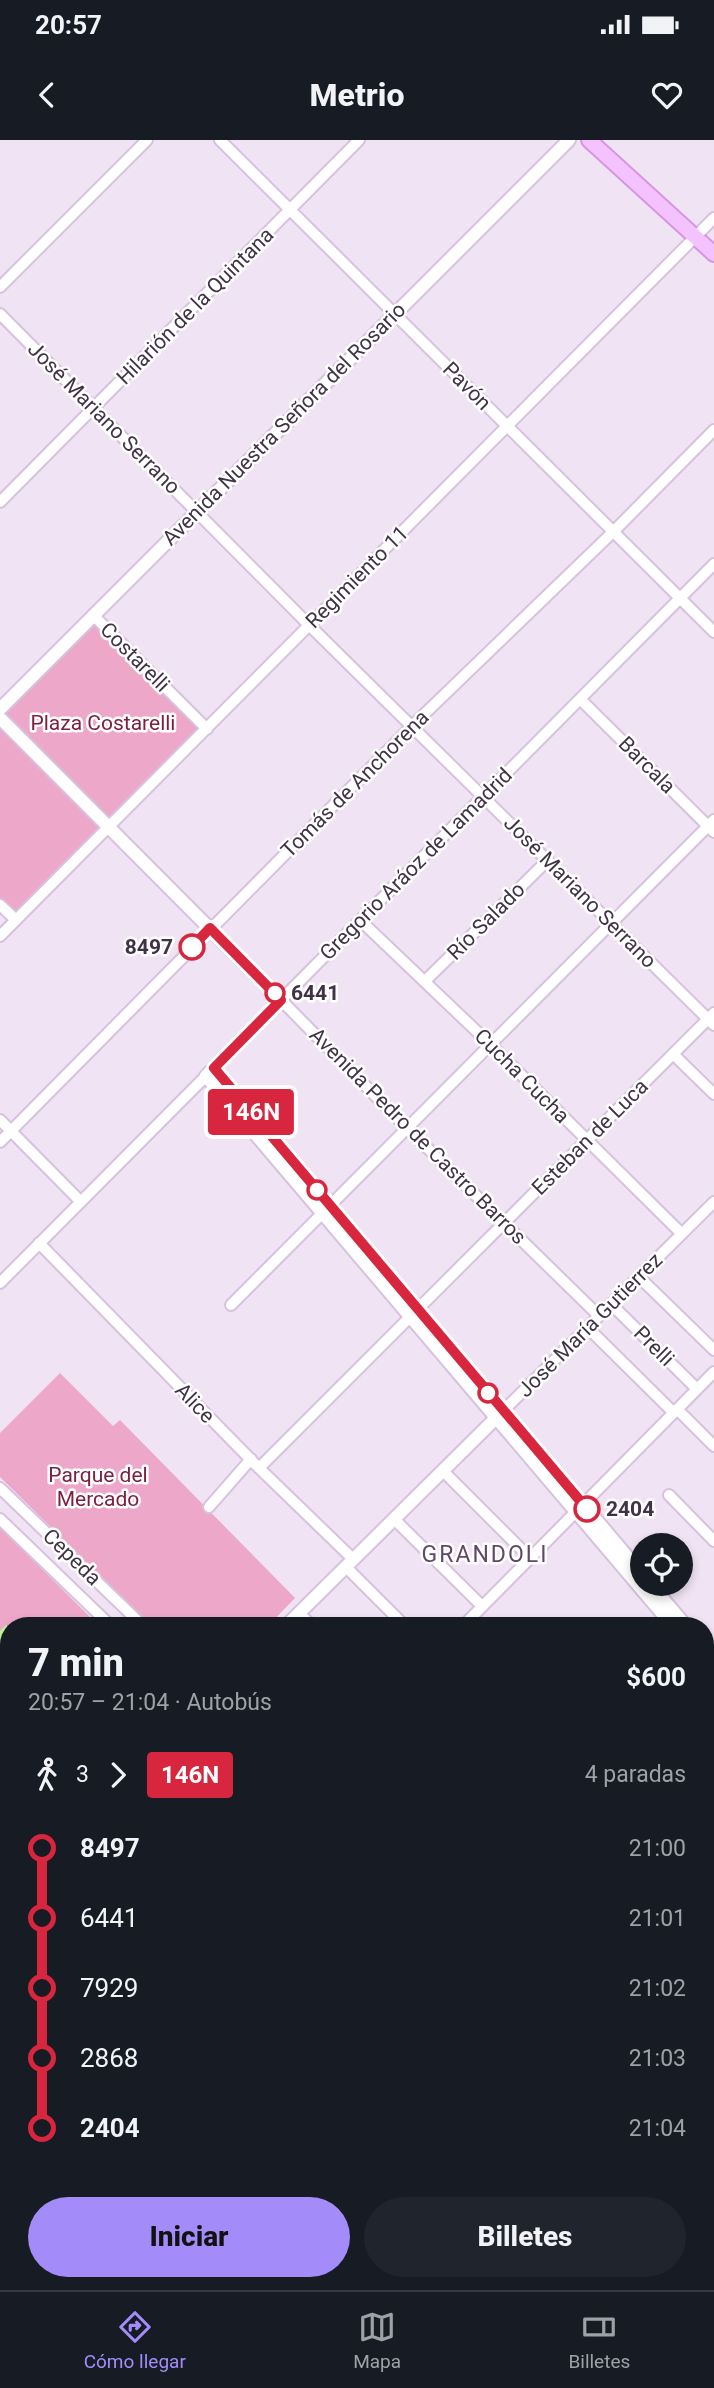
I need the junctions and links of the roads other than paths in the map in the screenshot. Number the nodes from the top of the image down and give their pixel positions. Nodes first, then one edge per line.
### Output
1 (147, 140) edge
2 (220, 140) edge
3 (359, 140) edge
4 (569, 140) edge
5 (589, 140) edge
6 (291, 210) junction
7 (714, 218) edge
8 (695, 237) junction
9 (714, 254) edge
10 (0, 287) edge
11 (0, 314) edge
12 (394, 314) junction
13 (94, 408) junction
14 (507, 425) junction
15 (714, 430) edge
16 (0, 502) edge
17 (198, 511) junction
18 (614, 531) junction
19 (714, 564) edge
20 (680, 598) junction
21 (93, 615) junction
22 (309, 625) junction
23 (714, 632) edge
24 (580, 699) junction
25 (0, 709) edge
26 (0, 718) edge
27 (413, 725) junction
28 (207, 729) junction
29 (484, 796) junction
30 (712, 826) edge
31 (110, 827) junction
32 (548, 860) junction
33 (0, 905) edge
34 (16, 920) junction
35 (360, 920) junction
36 (611, 923) junction
37 (210, 928) junction
38 (0, 936) edge
39 (425, 981) junction
40 (281, 1000) junction
41 (712, 1019) edge
42 (490, 1044) junction
43 (673, 1054) junction
44 (210, 1072) junction
45 (714, 1094) edge
46 (0, 1121) edge
47 (407, 1128) junction
48 (10, 1131) junction
49 (587, 1140) junction
50 (0, 1142) edge
51 (80, 1202) junction
52 (714, 1202) edge
53 (326, 1209) junction
54 (505, 1222) junction
55 (682, 1234) junction
56 (39, 1243) junction
57 (639, 1277) junction
58 (0, 1283) edge
59 (611, 1304) junction
60 (231, 1305) dead end
61 (415, 1312) junction
62 (599, 1316) junction
63 (587, 1328) junction
64 (714, 1350) edge
65 (714, 1372) edge
66 (697, 1389) junction
67 (675, 1410) junction
68 (500, 1415) junction
69 (714, 1446) edge
70 (255, 1464) junction
71 (443, 1471) junction
72 (0, 1488) edge
73 (668, 1495) dead end
74 (209, 1507) dead end
75 (579, 1508) junction
76 (0, 1519) edge
77 (394, 1520) junction
78 (714, 1541) edge
79 (530, 1558) junction
80 (630, 1561) edge
81 (350, 1563) junction
82 (660, 1596) edge
83 (482, 1606) junction
84 (299, 1613) junction
85 (102, 1617) edge
86 (134, 1617) edge
87 (295, 1617) edge
88 (303, 1617) edge
89 (397, 1617) edge
90 (472, 1617) edge
91 (666, 1617) edge
92 (678, 1617) edge

1 - 10 street
2 - 6 street, Pavón
3 - 6 street, Hilarión de la Quintana
4 - 12 street, Avenida Nuestra Señora del Rosario
5 - 8 main road
6 - 12 street, Pavón
6 - 13 street, Hilarión de la Quintana
7 - 8 street, Regimiento 11
8 - 9 main road
8 - 14 street, Regimiento 11
11 - 13 street, José Mariano Serrano
12 - 14 street, Pavón
12 - 17 street, Avenida Nuestra Señora del Rosario
13 - 16 street, Hilarión de la Quintana
13 - 17 street, José Mariano Serrano
14 - 18 street, Pavón
14 - 22 street, Regimiento 11
15 - 18 street, Tomás de Anchorena
17 - 21 street, Avenida Nuestra Señora del Rosario
17 - 22 street, José Mariano Serrano
18 - 20 street, Pavón
18 - 27 street, Tomás de Anchorena
19 - 20 street, Gregorio Aráoz de Lamadrid
20 - 23 street, Pavón
20 - 24 street, Gregorio Aráoz de Lamadrid
21 - 25 street, Avenida Nuestra Señora del Rosario
21 - 28 street, Costarelli
22 - 27 street, José Mariano Serrano
22 - 28 street, Regimiento 11
24 - 29 street, Gregorio Aráoz de Lamadrid
24 - 30 street, Barcala
26 - 31 street, Avenida Pedro de Castro Barros
27 - 29 street, José Mariano Serrano
27 - 37 street, Tomás de Anchorena
28 - 31 street, Regimiento 11
29 - 32 street, José Mariano Serrano
29 - 35 street, Gregorio Aráoz de Lamadrid
30 - 36 street
31 - 34 street, Regimiento 11
31 - 37 street, Avenida Pedro de Castro Barros
32 - 36 street, José Mariano Serrano
32 - 39 street, Río Salado
33 - 34 street
34 - 38 street, Regimiento 11
35 - 39 street, Cucha Cucha
35 - 40 street, Gregorio Aráoz de Lamadrid
36 - 41 street, José Mariano Serrano
36 - 42 street
37 - 40 street, Avenida Pedro de Castro Barros
37 - 48 street, Tomás de Anchorena
39 - 42 street, Cucha Cucha
40 - 44 street, Gregorio Aráoz de Lamadrid
40 - 47 street, Avenida Pedro de Castro Barros
41 - 43 street, Esteban de Luca
42 - 47 street
42 - 49 street, Cucha Cucha
43 - 45 street
43 - 49 street, Esteban de Luca
44 - 51 street, Gregorio Aráoz de Lamadrid
44 - 53 street
46 - 48 street
47 - 53 street
47 - 54 street, Avenida Pedro de Castro Barros
48 - 50 street, Tomás de Anchorena
48 - 51 street
49 - 54 street, Esteban de Luca
49 - 55 street, Cucha Cucha
51 - 56 street, Gregorio Aráoz de Lamadrid
52 - 55 street, José María Gutierrez
53 - 60 street
53 - 61 street
54 - 61 street, Esteban de Luca
54 - 62 street, Avenida Pedro de Castro Barros
55 - 57 street, José María Gutierrez
56 - 58 street, Gregorio Aráoz de Lamadrid
56 - 70 street, Alice
57 - 59 street, José María Gutierrez
57 - 64 street
59 - 62 street, José María Gutierrez
59 - 66 street, Prelli
61 - 68 street
61 - 70 street, Esteban de Luca
62 - 63 street, José María Gutierrez
63 - 67 street
63 - 68 street, José María Gutierrez
65 - 66 street
66 - 67 street
67 - 69 street
67 - 75 street
68 - 71 street, José María Gutierrez
68 - 75 street
70 - 74 street, Esteban de Luca
70 - 81 street, Alice
71 - 77 street, José María Gutierrez
71 - 79 street
72 - 86 street, Cepeda
73 - 78 street
75 - 79 street
75 - 80 street
75 - 91 street
76 - 85 street, Cepeda
77 - 81 street, José María Gutierrez
77 - 83 street
79 - 83 street
81 - 84 street, José María Gutierrez
81 - 89 street, Alice
82 - 92 street
83 - 90 street
84 - 87 street, José María Gutierrez
84 - 88 street

